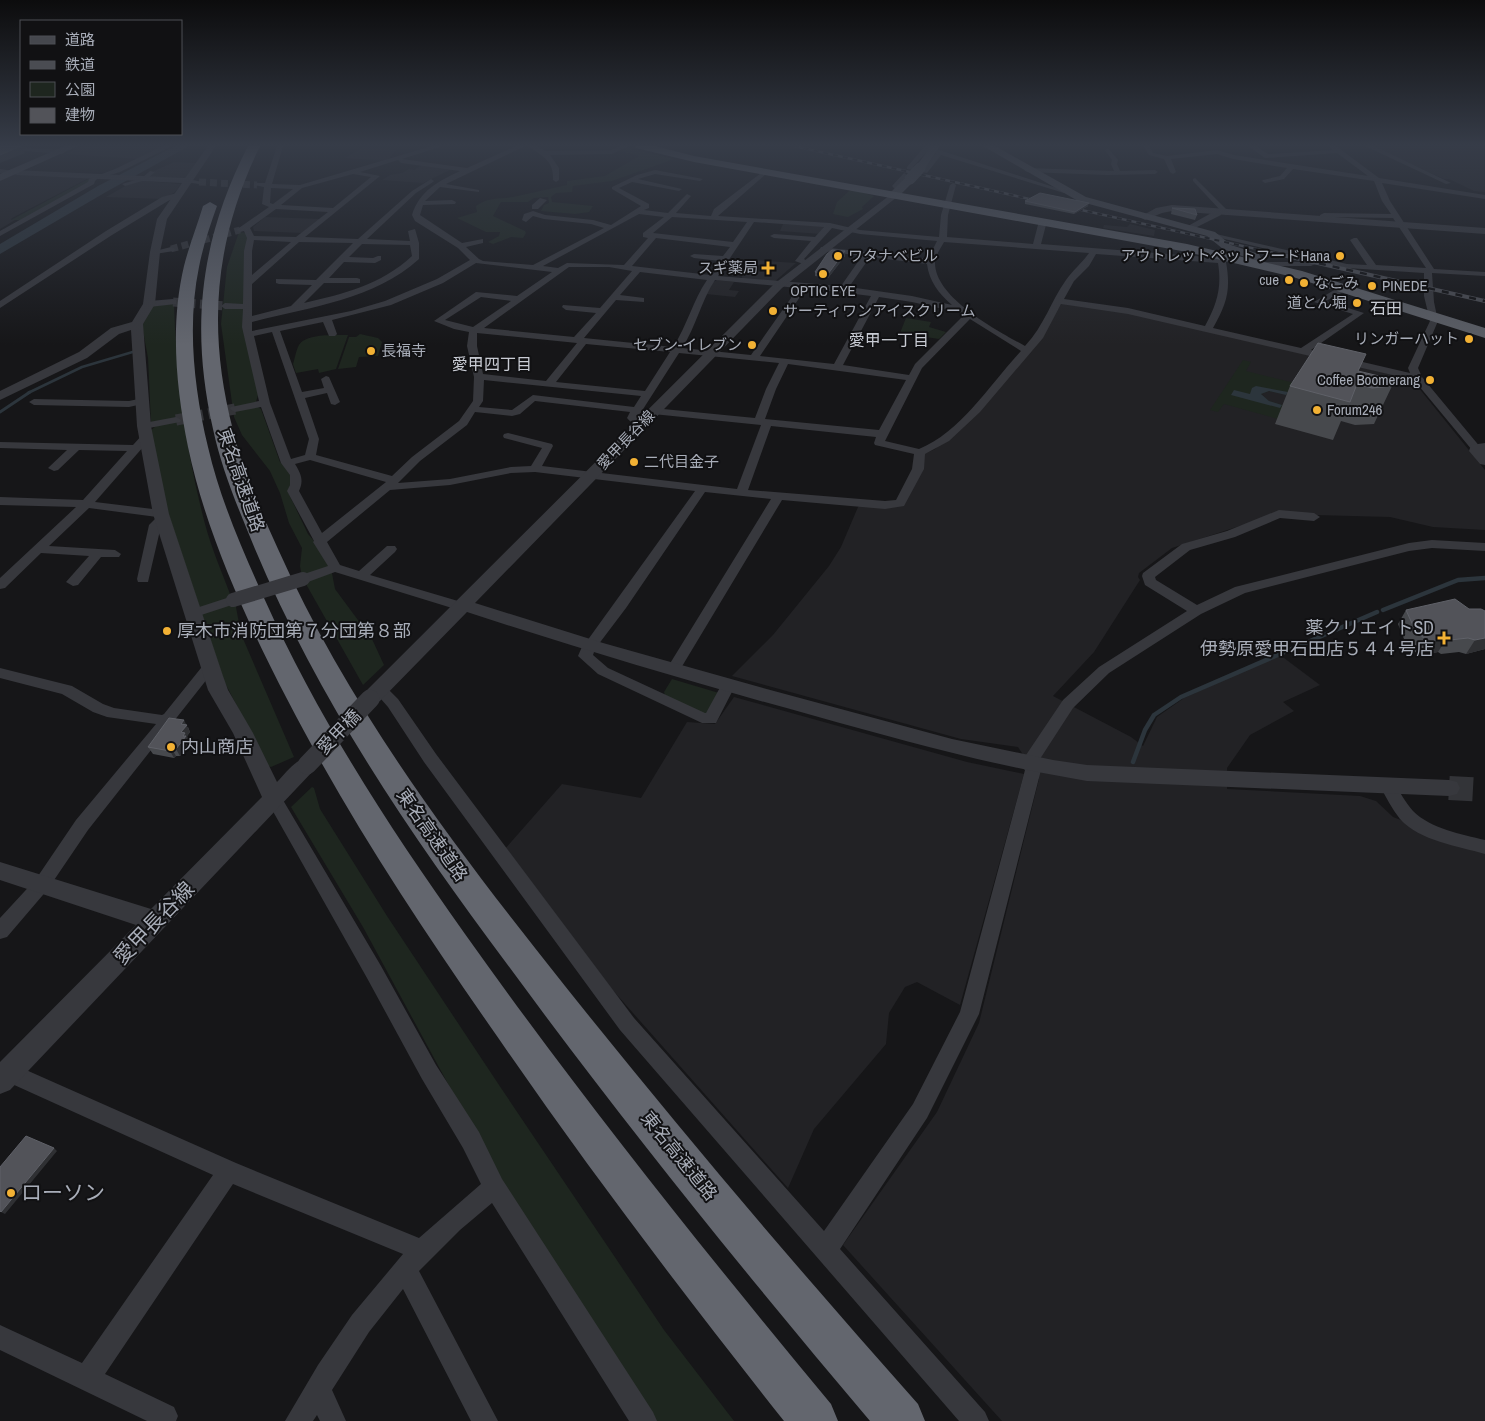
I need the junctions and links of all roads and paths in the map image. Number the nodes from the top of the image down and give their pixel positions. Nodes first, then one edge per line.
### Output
1 (40, 212) edge
2 (144, 212) edge
3 (166, 212) edge
4 (209, 212) edge
5 (227, 212) edge
6 (266, 212) edge
7 (306, 212) edge
8 (331, 212) edge
9 (392, 212) edge
10 (417, 212) edge
11 (529, 212) edge
12 (536, 212) edge
13 (639, 212) edge
14 (642, 212) edge
15 (673, 212) edge
16 (716, 212) edge
17 (871, 212) edge
18 (946, 212) edge
19 (994, 212) edge
20 (1127, 212) edge
21 (1154, 212) edge
22 (1214, 212) edge
23 (1394, 212) edge
24 (1222, 213) junction
25 (670, 215) junction
26 (1145, 217) junction
27 (298, 218) dead end
28 (713, 218) junction
29 (526, 220) dead end
30 (752, 220) junction
31 (1399, 220) junction
32 (1043, 221) junction
33 (830, 225) junction
34 (610, 227) junction
35 (1191, 228) junction
36 (849, 230) junction
37 (412, 231) dead end
38 (1485, 231) edge
39 (0, 234) edge
40 (1216, 236) junction
41 (653, 237) junction
42 (778, 237) dead end
43 (251, 238) junction
44 (942, 238) junction
45 (298, 239) junction
46 (817, 239) junction
47 (572, 240) dead end
48 (1354, 240) dead end
49 (360, 241) junction
50 (480, 241) dead end
51 (581, 241) junction
52 (415, 243) junction
53 (735, 245) junction
54 (461, 246) junction
55 (1036, 247) junction
56 (171, 249) tunnel mouth
57 (311, 249) dead end
58 (824, 249) junction
59 (352, 250) junction
60 (1094, 251) junction
61 (155, 252) junction
62 (868, 254) junction
63 (694, 256) dead end
64 (726, 259) junction
65 (1224, 259) junction
66 (342, 260) junction
67 (375, 260) dead end
68 (476, 261) junction
69 (931, 262) junction
70 (806, 263) junction
71 (1258, 264) junction
72 (1316, 264) dead end
73 (626, 266) junction
74 (535, 267) junction
75 (1373, 267) junction
76 (638, 268) junction
77 (557, 270) junction
78 (1429, 270) junction
79 (1485, 274) edge
80 (713, 278) junction
81 (279, 281) dead end
82 (358, 281) dead end
83 (319, 282) junction
84 (248, 283) junction
85 (780, 284) junction
86 (803, 286) junction
87 (1344, 288) junction
88 (843, 289) junction
89 (876, 294) junction
90 (614, 297) junction
91 (519, 299) junction
92 (641, 300) dead end
93 (1058, 301) junction
94 (172, 302) tunnel mouth
95 (149, 304) junction
96 (0, 305) edge
97 (225, 306) tunnel mouth
98 (247, 306) junction
99 (294, 308) junction
100 (569, 312) dead end
101 (965, 313) junction
102 (599, 315) junction
103 (1433, 316) junction
104 (326, 317) junction
105 (247, 320) junction
106 (137, 324) junction
107 (275, 329) junction
108 (1208, 329) junction
109 (475, 330) junction
110 (1485, 333) edge
111 (250, 334) junction
112 (332, 334) dead end
113 (580, 340) junction
114 (675, 351) junction
115 (1027, 351) junction
116 (1302, 352) junction
117 (710, 355) junction
118 (753, 359) junction
119 (785, 361) junction
120 (836, 369) junction
121 (479, 376) junction
122 (912, 378) junction
123 (1418, 378) junction
124 (326, 379) dead end
125 (549, 384) junction
126 (329, 390) junction
127 (648, 394) junction
128 (0, 396) edge
129 (299, 396) junction
130 (34, 402) dead end
131 (335, 402) dead end
132 (79, 403) junction
133 (136, 403) junction
134 (265, 403) junction
135 (235, 409) tunnel mouth
136 (472, 409) junction
137 (120, 414) dead end
138 (644, 415) junction
139 (65, 416) dead end
140 (176, 420) tunnel mouth
141 (763, 421) junction
142 (145, 431) junction
143 (882, 434) junction
144 (514, 436) dead end
145 (0, 445) edge
146 (76, 447) junction
147 (1481, 447) edge
148 (136, 448) junction
149 (920, 452) junction
150 (310, 457) junction
151 (1485, 462) edge
152 (287, 463) junction
153 (54, 464) dead end
154 (535, 469) junction
155 (592, 475) junction
156 (390, 484) junction
157 (702, 488) junction
158 (741, 493) junction
159 (778, 497) junction
160 (0, 501) edge
161 (86, 504) junction
162 (162, 517) junction
163 (1314, 517) dead end
164 (319, 542) junction
165 (1485, 548) edge
166 (39, 549) junction
167 (391, 549) dead end
168 (98, 553) junction
169 (115, 554) dead end
170 (335, 568) junction
171 (142, 575) dead end
172 (360, 576) junction
173 (73, 578) dead end
174 (0, 585) edge
175 (464, 605) junction
176 (1196, 611) junction
177 (192, 614) junction
178 (590, 645) junction
179 (210, 666) junction
180 (673, 670) junction
181 (0, 673) edge
182 (728, 686) junction
183 (375, 694) junction
184 (169, 720) junction
185 (307, 765) joint
186 (1031, 765) junction
187 (1388, 786) junction
188 (1449, 788) tunnel mouth
189 (274, 799) junction
190 (1485, 848) edge
191 (0, 871) edge
192 (42, 884) junction
193 (156, 921) junction
194 (0, 932) edge
195 (4, 1076) edge
196 (229, 1171) junction
197 (494, 1187) junction
198 (826, 1249) junction
199 (423, 1251) junction
200 (405, 1269) junction
201 (0, 1337) edge
202 (87, 1378) junction
203 (318, 1388) junction
204 (166, 1416) dead end
205 (298, 1421) edge
206 (334, 1421) edge
207 (486, 1421) edge
208 (644, 1421) edge
209 (814, 1421) edge
210 (901, 1421) edge
211 (976, 1421) edge

1 - 39 street
2 - 96 street
3 - 61 street
4 - 209 highway, 東名高速道路
5 - 210 highway, 東名高速道路
6 - 43 street
7 - 27 street
8 - 45 street
9 - 49 street
10 - 54 street
11 - 29 street
12 - 34 street
13 - 34 street
14 - 25 street
15 - 25 street
16 - 28 street
17 - 36 street, 愛甲長谷線
18 - 44 street
19 - 32 highway
20 - 26 main road
21 - 26 street
22 - 24 street
23 - 31 street
24 - 31 street
24 - 35 street
25 - 28 street
25 - 41 street
26 - 35 main road
28 - 30 street
30 - 33 street
30 - 53 street
31 - 38 street
31 - 78 street
32 - 55 street
32 - 65 highway
33 - 36 street
33 - 46 street
34 - 51 street
35 - 40 main road
36 - 44 street
36 - 58 street, 愛甲長谷線
37 - 52 street
40 - 71 main road
40 - 75 street
41 - 53 street
41 - 73 street
42 - 46 street
43 - 45 street
43 - 84 street
44 - 55 street
44 - 69 street
45 - 49 street
45 - 84 street
46 - 70 street
47 - 51 street
48 - 75 street
49 - 52 street
49 - 59 street
50 - 54 street
51 - 74 street
52 - 99 street
53 - 64 street
54 - 68 street
55 - 60 street
56 - 61 street
57 - 59 street
58 - 62 street
58 - 70 street, 愛甲長谷線
59 - 66 street
60 - 65 street
60 - 93 street
61 - 95 street
62 - 69 street
62 - 88 street
63 - 64 street
64 - 80 street
65 - 71 highway
65 - 108 street
66 - 67 street
66 - 83 street
68 - 74 street
68 - 104 street
69 - 101 street
70 - 85 street, 愛甲長谷線
71 - 72 street
71 - 87 highway
73 - 76 street
73 - 77 street
74 - 77 street
75 - 78 street
76 - 80 street
76 - 90 street
77 - 91 street
78 - 79 street
78 - 103 street
80 - 85 street
80 - 114 street
81 - 83 street
82 - 83 street
83 - 99 street
84 - 98 street
85 - 86 street
85 - 117 street, 愛甲長谷線
86 - 88 street
86 - 118 street
87 - 103 highway
87 - 116 street
88 - 89 street
89 - 101 street
89 - 120 street
90 - 92 street
90 - 102 street
91 - 109 street
91 - 109 street
93 - 108 street
93 - 115 street
94 - 95 street
95 - 106 street
97 - 98 street
98 - 105 street
99 - 105 street
100 - 102 street
101 - 115 street
101 - 122 street
102 - 113 street
103 - 110 highway
103 - 123 street
104 - 107 street
104 - 112 street
105 - 111 street
106 - 128 street
106 - 133 street
107 - 111 street
107 - 129 street
108 - 116 street
109 - 113 street
109 - 121 street
111 - 134 street
113 - 114 street
113 - 125 street
114 - 117 street
114 - 127 street
115 - 149 street
116 - 123 street
117 - 118 street
117 - 138 street, 愛甲長谷線
118 - 119 street
119 - 120 street
119 - 141 street
120 - 122 street
121 - 125 street
121 - 136 street
122 - 143 street
123 - 147 street
124 - 126 street
125 - 127 street
126 - 129 street
126 - 131 street
127 - 138 street
129 - 150 street
130 - 132 street
132 - 133 street
132 - 139 street
133 - 137 street
133 - 142 street
134 - 135 street
134 - 152 street
136 - 138 street
136 - 156 street
138 - 141 street
138 - 155 street, 愛甲長谷線
140 - 142 street
141 - 143 street
141 - 158 street
142 - 148 street
142 - 162 street
143 - 149 street
144 - 154 street
145 - 146 street
146 - 148 street
146 - 153 street
147 - 151 street
148 - 161 street
149 - 159 street
150 - 152 street
150 - 156 street
152 - 164 street
154 - 155 street
154 - 156 street
155 - 157 street
155 - 175 street, 愛甲長谷線
156 - 164 street
157 - 158 street
157 - 178 street
158 - 159 street
159 - 180 street
160 - 161 street
161 - 162 street
161 - 166 street
162 - 171 street
162 - 177 street
163 - 176 street
164 - 170 street
165 - 176 street
166 - 168 street
166 - 174 street
167 - 172 street
168 - 169 street
168 - 173 street
170 - 172 street
170 - 177 street, bridge
172 - 175 street
175 - 178 street
175 - 183 street, 愛甲長谷線
176 - 186 street
177 - 179 street
178 - 180 street
178 - 182 street
179 - 184 street
179 - 189 street
180 - 182 street
181 - 184 street
182 - 186 street
183 - 185 street, 愛甲橋, bridge
183 - 198 street
184 - 192 street
185 - 189 street, 愛甲長谷線
186 - 187 street
186 - 198 street
187 - 188 street
187 - 190 street
189 - 193 street, 愛甲長谷線
189 - 197 street
191 - 192 street
192 - 193 street
192 - 194 street
193 - 195 street, 愛甲長谷線
195 - 196 street
196 - 199 street
196 - 202 street
197 - 199 street
197 - 208 street
198 - 211 street
199 - 200 street
200 - 203 street
200 - 207 street
201 - 202 street
202 - 204 street
203 - 205 street
203 - 206 street

